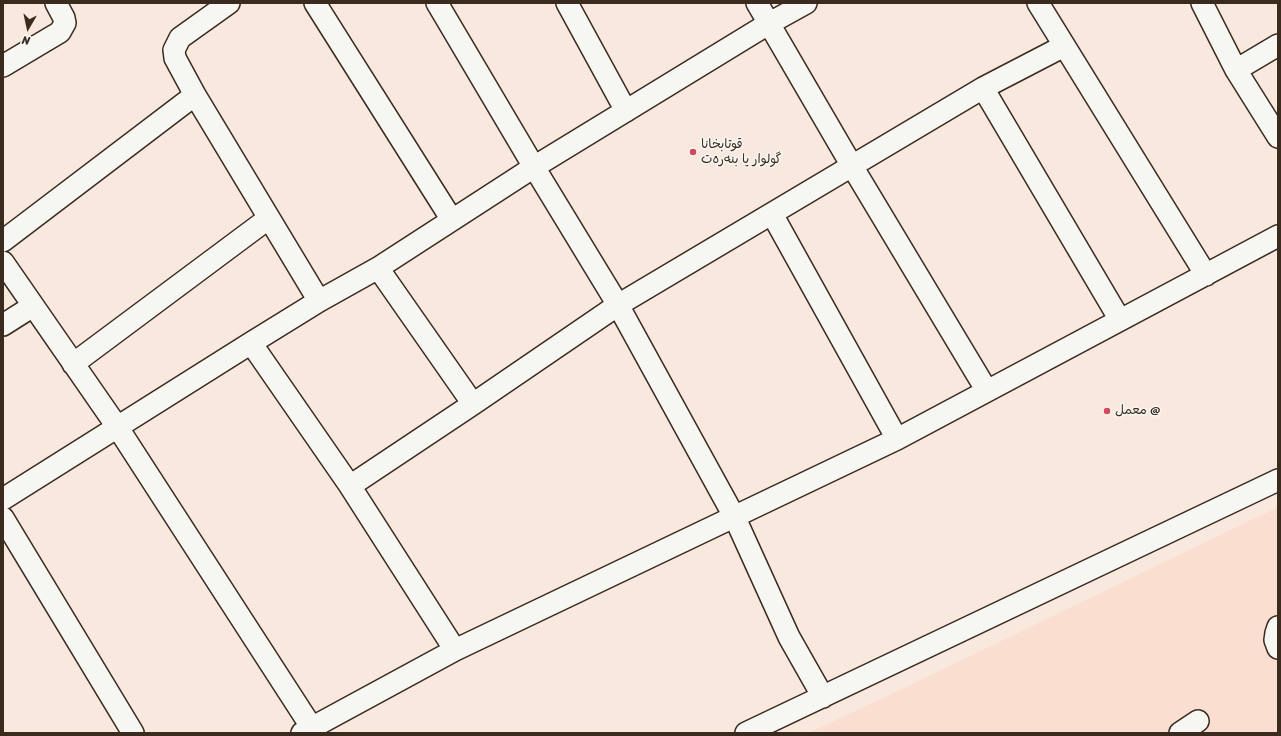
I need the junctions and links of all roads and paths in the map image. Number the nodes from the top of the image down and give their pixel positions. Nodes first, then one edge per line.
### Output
1 (56, 3) edge
2 (229, 3) edge
3 (315, 3) edge
4 (437, 3) edge
5 (567, 3) edge
6 (757, 3) edge
7 (806, 3) edge
8 (1038, 3) edge
9 (1202, 3) edge
10 (768, 24) junction
11 (1278, 45) edge
12 (1064, 46) junction
13 (3, 66) edge
14 (1236, 70) junction
15 (983, 88) junction
16 (195, 95) junction
17 (626, 111) junction
18 (1278, 138) edge
19 (852, 166) junction
20 (534, 167) junction
21 (772, 214) junction
22 (269, 218) junction
23 (452, 220) junction
24 (1278, 236) edge
25 (3, 241) edge
26 (3, 262) edge
27 (378, 268) junction
28 (1206, 275) junction
29 (319, 301) junction
30 (618, 305) junction
31 (33, 306) junction
32 (1120, 320) junction
33 (3, 325) edge
34 (251, 343) junction
35 (73, 364) junction
36 (987, 391) junction
37 (473, 404) junction
38 (118, 428) junction
39 (898, 439) junction
40 (1278, 480) edge
41 (350, 486) junction
42 (3, 499) edge
43 (3, 518) edge
44 (735, 518) junction
45 (1278, 627) edge
46 (1278, 648) edge
47 (455, 650) junction
48 (823, 696) junction
49 (1198, 721) dead end
50 (307, 730) edge
51 (133, 733) edge
52 (746, 733) edge
53 (1180, 733) edge

1 - 13 street
2 - 16 street
3 - 23 street
4 - 20 street
5 - 17 street
6 - 10 street
7 - 10 street
8 - 12 street
9 - 14 street
10 - 17 street
10 - 19 street
11 - 14 street
12 - 15 street
12 - 28 street
14 - 18 street
15 - 19 street
15 - 32 street
16 - 22 street
16 - 25 street
17 - 20 street
19 - 21 street
19 - 36 street
20 - 23 street
20 - 30 street
21 - 30 street
21 - 39 street
22 - 29 street
22 - 35 street
23 - 27 street
24 - 28 street
26 - 31 street
27 - 29 street
27 - 37 street
28 - 32 street
29 - 34 street
30 - 37 street
30 - 44 street
31 - 33 street
31 - 35 street
32 - 36 street
34 - 38 street
34 - 41 street
35 - 38 street
36 - 39 street
37 - 41 street
38 - 42 street
38 - 50 street
39 - 44 street
40 - 48 street
41 - 47 street
43 - 51 street
44 - 47 street
44 - 48 street
45 - 46 street
47 - 50 street
48 - 52 street
49 - 53 street

